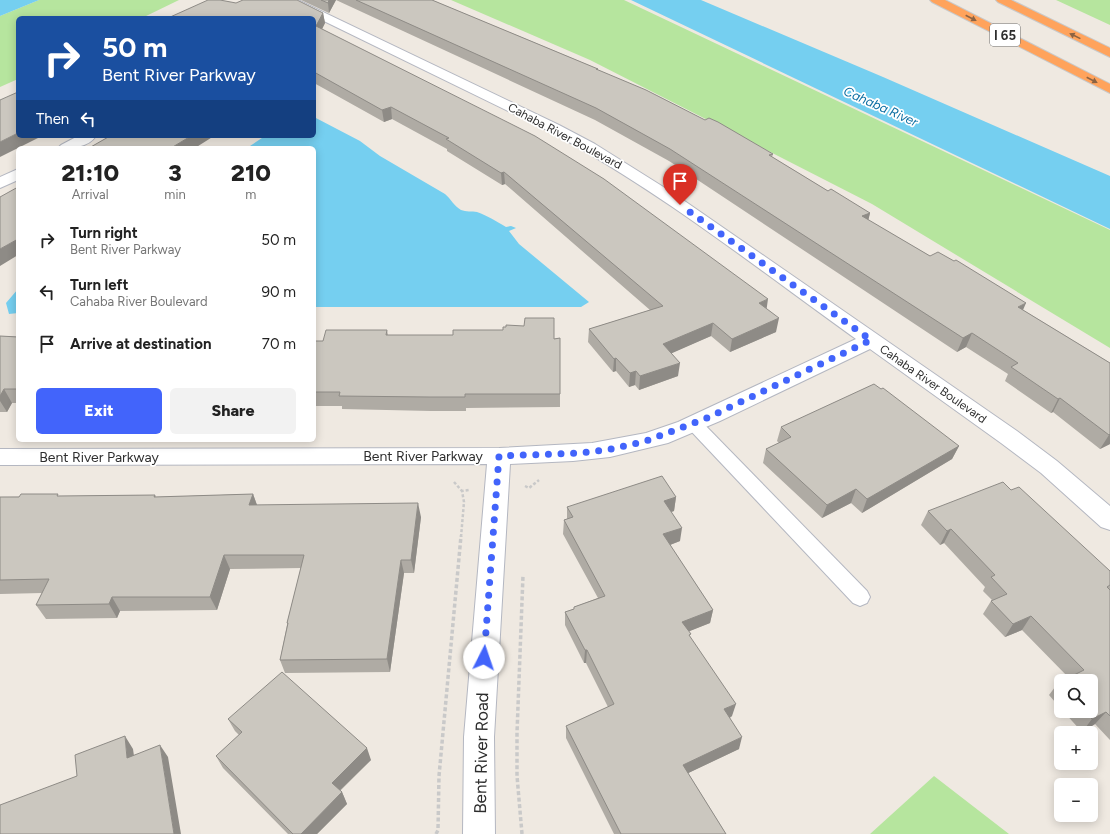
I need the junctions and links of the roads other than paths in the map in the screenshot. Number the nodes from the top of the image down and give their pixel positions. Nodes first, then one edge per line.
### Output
1 (289, 0) edge
2 (936, 0) edge
3 (1002, 0) edge
4 (313, 16) edge
5 (321, 21) edge
6 (1110, 53) edge
7 (1110, 89) edge
8 (85, 138) edge
9 (70, 146) edge
10 (16, 175) edge
11 (0, 183) edge
12 (871, 340) junction
13 (694, 424) junction
14 (499, 456) junction
15 (0, 457) edge
16 (1110, 520) edge
17 (860, 597) dead end
18 (479, 834) edge

1 - 4 street, Cahaba River Boulevard
2 -> 7 highway, I 65
6 -> 3 highway, I 65
5 - 12 street, Cahaba River Boulevard
8 - 9 street
10 - 11 street
12 - 13 street, Bent River Parkway
12 - 16 street, Cahaba River Boulevard
13 - 14 street, Bent River Parkway
13 - 17 lane
14 - 15 street, Bent River Parkway
14 - 18 street, Bent River Road

